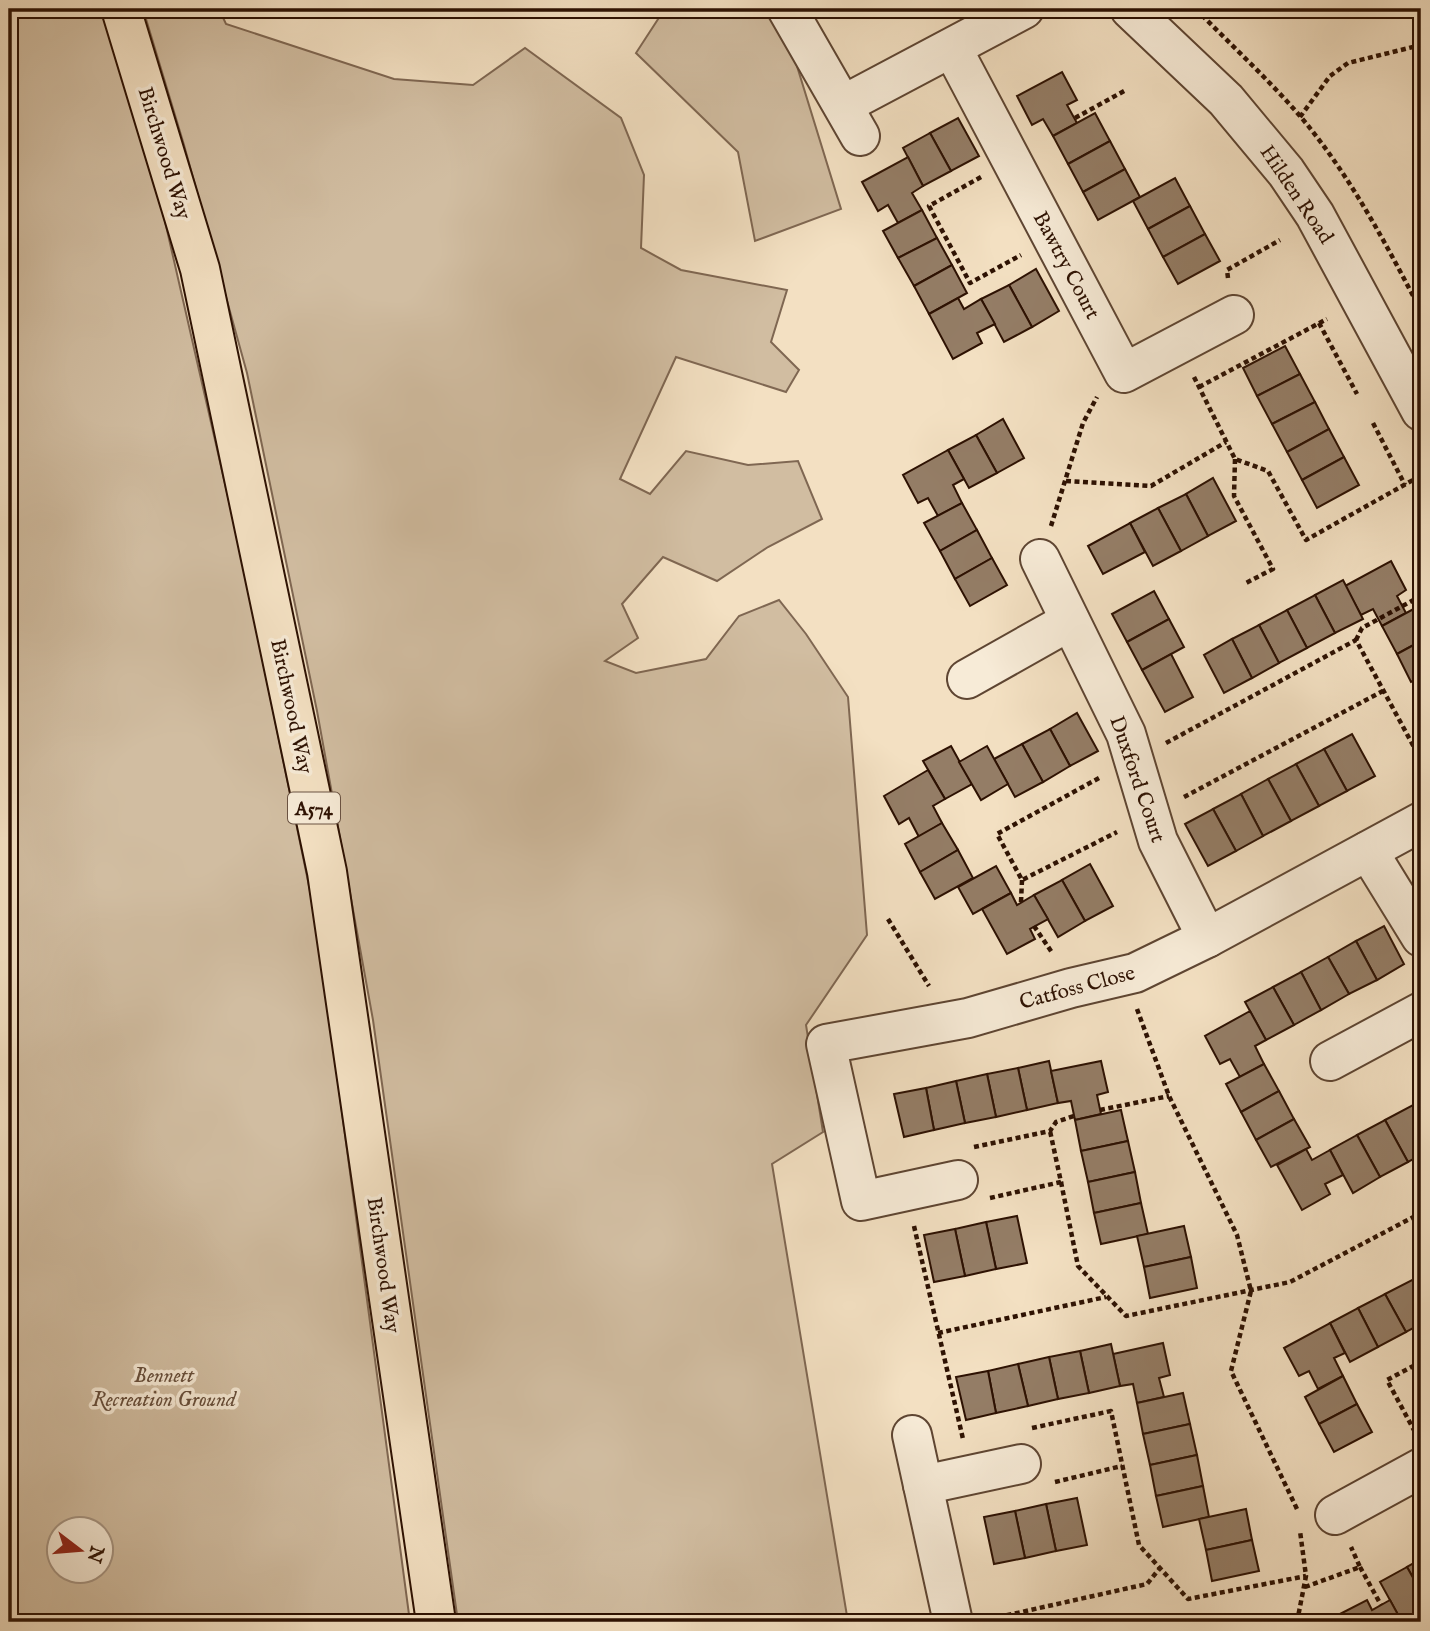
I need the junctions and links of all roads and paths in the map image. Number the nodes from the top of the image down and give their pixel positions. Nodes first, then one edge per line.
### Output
1 (121, 9) edge
2 (787, 9) edge
3 (1024, 9) edge
4 (1130, 9) edge
5 (1196, 9) edge
6 (1421, 45) edge
7 (952, 48) junction
8 (1126, 90) dead end
9 (1300, 117) junction
10 (1074, 118) dead end
11 (1012, 160) junction
12 (1052, 238) junction
13 (1280, 240) dead end
14 (1421, 311) edge
15 (1234, 315) joint
16 (1326, 319) dead end
17 (1319, 323) junction
18 (1178, 345) junction
19 (1124, 373) junction
20 (1199, 387) junction
21 (1357, 394) dead end
22 (1421, 411) edge
23 (1373, 423) dead end
24 (1226, 442) junction
25 (1235, 459) junction
26 (1413, 480) dead end
27 (1066, 481) junction
28 (1405, 485) junction
29 (1040, 559) joint
30 (1244, 584) dead end
31 (1421, 596) edge
32 (1070, 621) junction
33 (1356, 640) junction
34 (967, 678) dead end
35 (1135, 759) junction
36 (1421, 760) edge
37 (1421, 822) edge
38 (1368, 851) junction
39 (1021, 880) dead end
40 (1021, 902) dead end
41 (888, 919) dead end
42 (1421, 937) edge
43 (1207, 938) junction
44 (1124, 976) junction
45 (1421, 1012) edge
46 (941, 1023) junction
47 (1330, 1061) dead end
48 (1169, 1096) junction
49 (1100, 1110) dead end
50 (1074, 1116) dead end
51 (1050, 1130) junction
52 (958, 1180) junction
53 (1061, 1182) junction
54 (906, 1191) junction
55 (1421, 1213) edge
56 (1251, 1291) junction
57 (1107, 1297) junction
58 (939, 1333) junction
59 (1421, 1362) edge
60 (912, 1435) dead end
61 (1023, 1447) joint
62 (1418, 1451) edge
63 (970, 1475) junction
64 (923, 1485) junction
65 (1335, 1515) joint
66 (1298, 1516) dead end
67 (1299, 1528) dead end
68 (1360, 1567) junction
69 (1160, 1568) junction
70 (1306, 1576) junction
71 (1305, 1587) junction
72 (1381, 1605) dead end
73 (970, 1621) edge
74 (436, 1622) edge
75 (1297, 1622) edge

1 - 74 main road, Birchwood Way / A574
2 - 7 street
3 - 7 street
4 - 22 street, Hilden Road
5 - 9 path
6 - 9 path
7 - 11 street, Bawtry Court
8 - 10 path
9 - 14 path
11 - 12 street, Bawtry Court
11 - 12 path
12 - 19 street, Bawtry Court
13 - 15 path
15 - 18 street
16 - 17 path
17 - 20 path
17 - 21 path
18 - 19 street
18 - 20 path
19 - 27 path
20 - 24 path
23 - 28 path
24 - 25 path
24 - 27 path
25 - 28 path
25 - 30 path
26 - 28 path
27 - 29 path
29 - 32 street, Duxford Court
31 - 33 path
32 - 34 street
32 - 35 street, Duxford Court
33 - 35 path
33 - 36 path
35 - 43 street, Duxford Court
37 - 38 street, Catfoss Close
38 - 42 street
38 - 43 street, Catfoss Close
39 - 40 path
41 - 46 path
43 - 44 street, Catfoss Close
44 - 46 street, Catfoss Close
44 - 48 path
45 - 47 street
46 - 54 street, Catfoss Close
48 - 49 path
48 - 56 path
50 - 51 path
51 - 52 path
51 - 53 path
52 - 53 path
52 - 54 street
53 - 57 path
54 - 58 path
55 - 56 path
56 - 57 path
56 - 66 path
57 - 58 path
58 - 63 path
59 - 62 path
60 - 64 street
61 - 63 street
61 - 69 path
62 - 65 street
63 - 64 street
64 - 73 street
65 - 68 path
67 - 70 path
68 - 71 path
68 - 72 path
69 - 70 path
69 - 73 path
70 - 71 path
71 - 75 path

